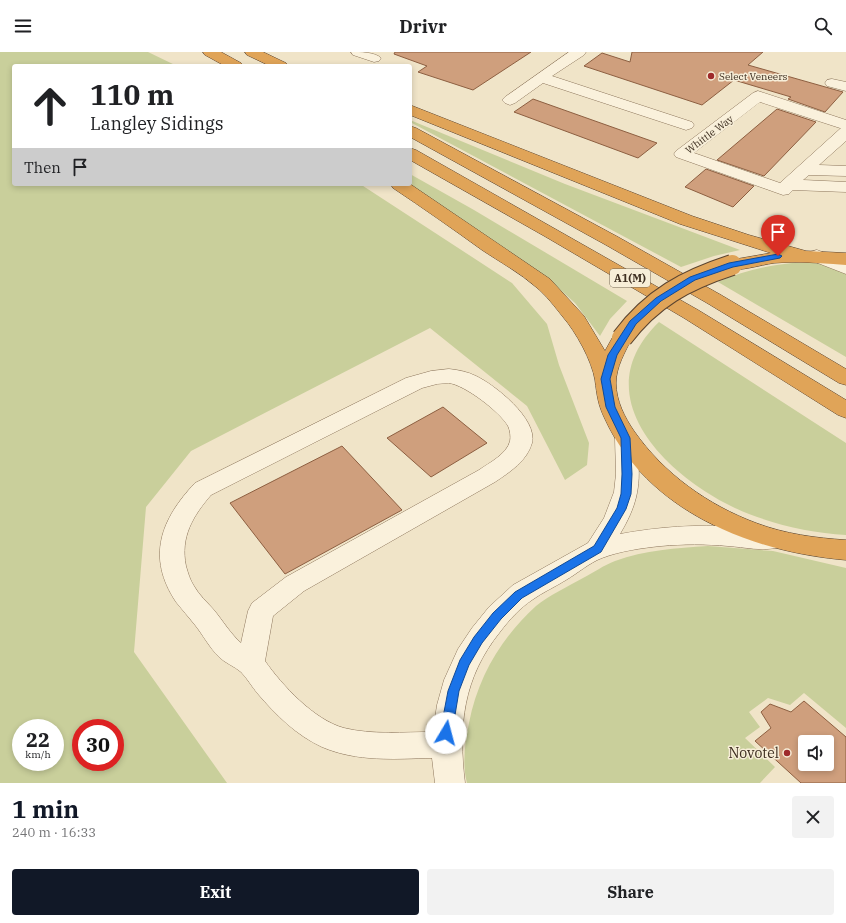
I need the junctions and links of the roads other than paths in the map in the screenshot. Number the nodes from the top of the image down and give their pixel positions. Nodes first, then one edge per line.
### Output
1 (210, 52) edge
2 (252, 52) edge
3 (358, 52) edge
4 (579, 52) edge
5 (374, 58) dead end
6 (232, 64) edge
7 (277, 64) edge
8 (541, 77) junction
9 (510, 100) dead end
10 (412, 111) edge
11 (686, 125) dead end
12 (846, 125) edge
13 (412, 132) edge
14 (846, 132) edge
15 (412, 154) edge
16 (805, 170) junction
17 (846, 171) edge
18 (788, 185) junction
19 (402, 186) edge
20 (846, 187) edge
21 (810, 256) junction
22 (846, 259) edge
23 (846, 268) edge
24 (846, 378) edge
25 (605, 379) junction
26 (846, 410) edge
27 (626, 438) junction
28 (789, 542) junction
29 (597, 549) junction
30 (839, 551) edge
31 (251, 664) junction
32 (445, 745) junction
33 (450, 783) edge

1 - 6 highway
2 - 7 highway
3 - 5 street
4 - 8 street
8 - 9 street
8 - 11 street, Whittle Way
10 - 21 highway
12 - 18 street, Whittle Way
13 - 24 highway, A1(M)
14 - 16 street
15 - 26 highway, A1(M)
16 - 17 street
16 - 18 street
18 - 20 street
19 - 25 highway
21 - 22 highway
21 - 23 street
21 - 25 highway, bridge
25 - 27 highway
27 - 28 highway
27 - 29 street
28 - 29 street
28 - 30 highway
29 - 32 street
31 - 31 street
31 - 32 street
32 - 33 street

